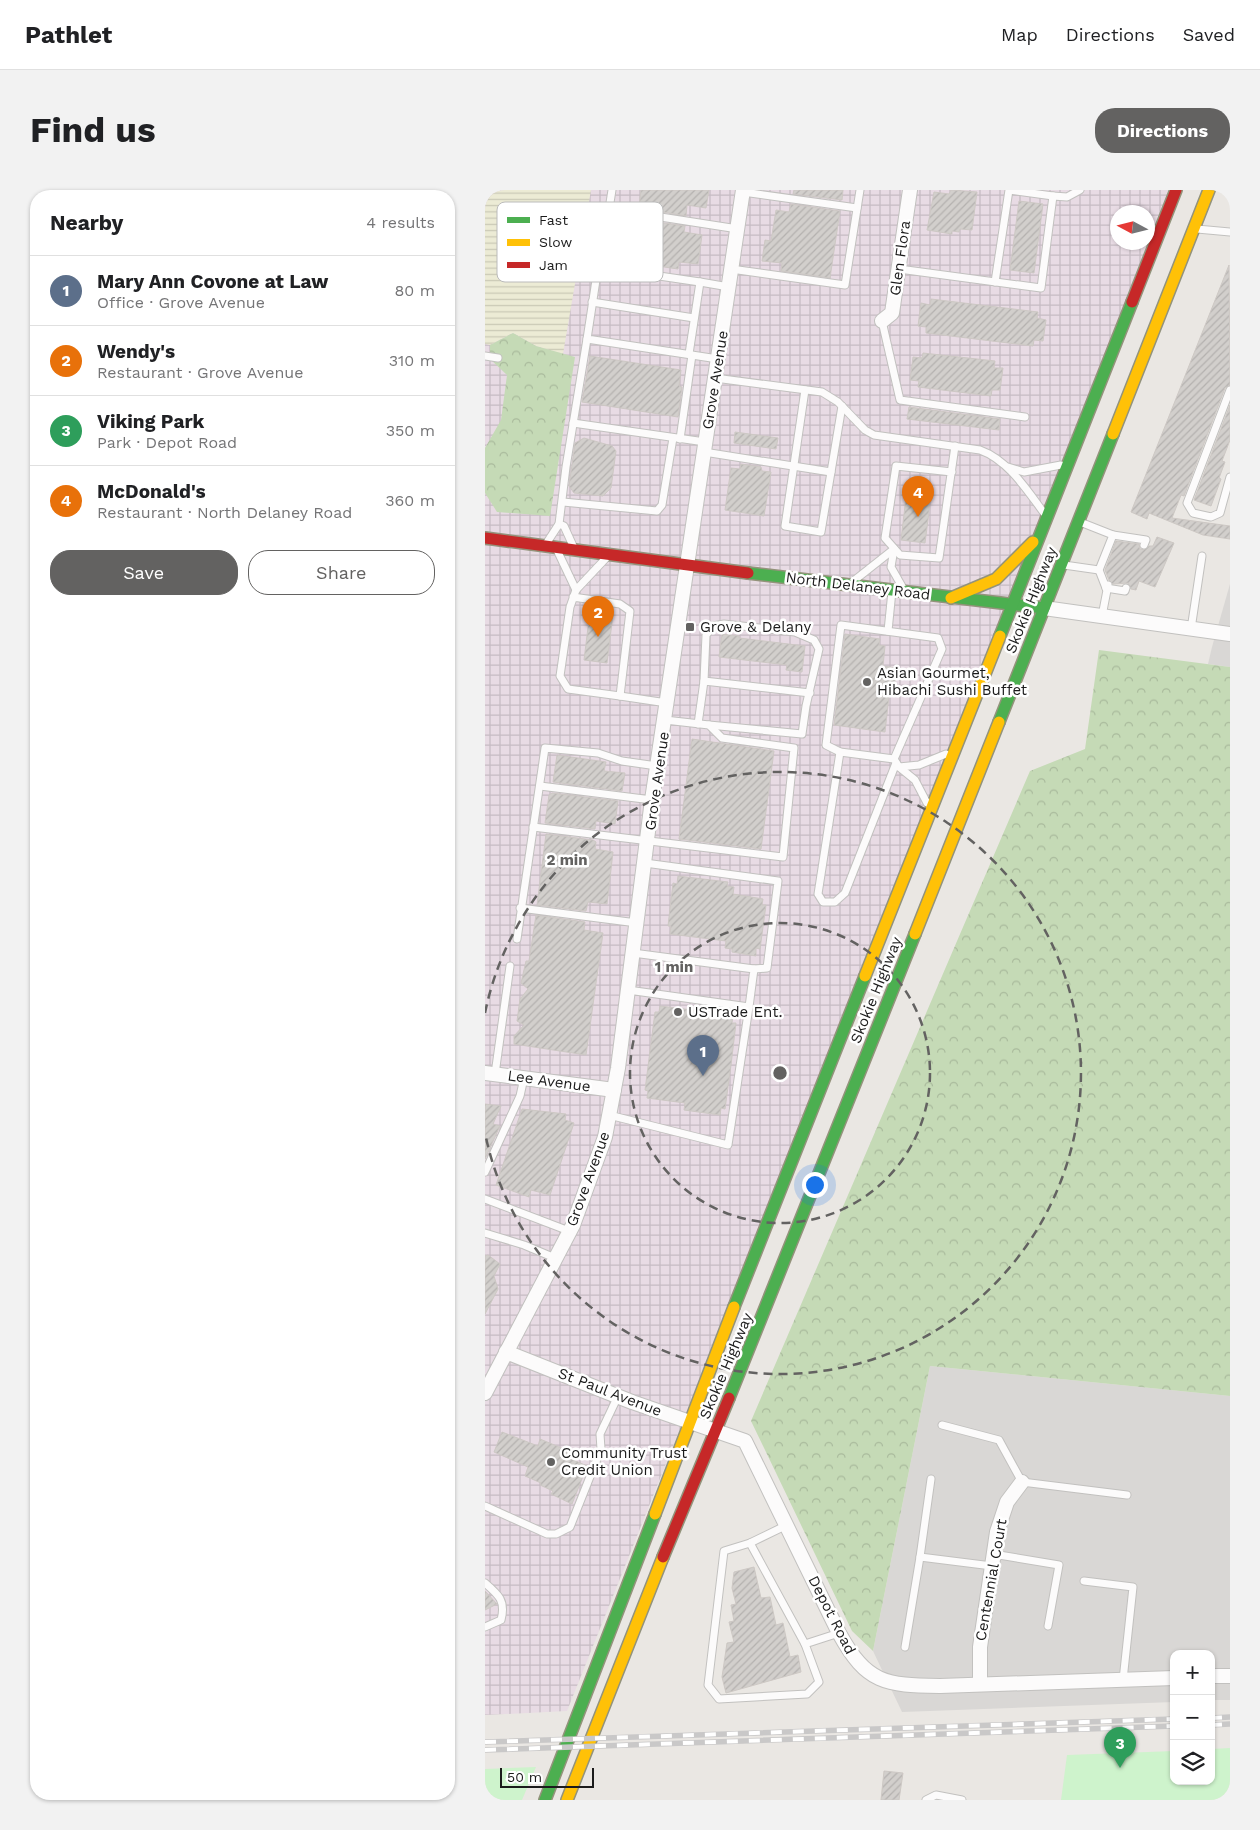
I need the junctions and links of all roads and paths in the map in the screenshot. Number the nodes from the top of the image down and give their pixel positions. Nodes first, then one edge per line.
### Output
1 (860, 190) edge
2 (910, 190) edge
3 (1080, 190) edge
4 (1176, 190) edge
5 (1209, 190) edge
6 (743, 191) edge
7 (1053, 196) junction
8 (857, 208) junction
9 (663, 217) edge
10 (737, 229) junction
11 (1195, 229) junction
12 (1230, 232) edge
13 (731, 269) junction
14 (899, 269) junction
15 (663, 276) edge
16 (595, 282) edge
17 (700, 282) junction
18 (995, 282) junction
19 (729, 287) junction
20 (592, 302) junction
21 (694, 318) junction
22 (882, 321) joint
23 (587, 339) junction
24 (691, 354) junction
25 (485, 356) edge
26 (498, 358) dead end
27 (718, 359) junction
28 (715, 378) junction
29 (805, 390) junction
30 (1230, 390) edge
31 (842, 406) junction
32 (1025, 416) dead end
33 (573, 423) junction
34 (676, 438) junction
35 (955, 446) junction
36 (704, 447) junction
37 (1068, 464) junction
38 (794, 466) junction
39 (1005, 467) junction
40 (831, 472) junction
41 (952, 472) junction
42 (1230, 477) edge
43 (563, 502) junction
44 (1047, 518) junction
45 (1079, 521) junction
46 (559, 524) junction
47 (1041, 534) junction
48 (1113, 535) junction
49 (485, 538) edge
50 (1144, 545) dead end
51 (550, 547) junction
52 (894, 549) junction
53 (575, 550) junction
54 (609, 555) junction
55 (1202, 556) dead end
56 (687, 565) junction
57 (1061, 565) junction
58 (1099, 570) junction
59 (848, 586) junction
60 (1107, 586) junction
61 (1126, 588) dead end
62 (892, 591) junction
63 (905, 592) junction
64 (575, 593) junction
65 (951, 598) junction
66 (1012, 605) junction
67 (1044, 608) junction
68 (1102, 616) junction
69 (1191, 629) junction
70 (888, 631) junction
71 (1230, 634) edge
72 (704, 681) junction
73 (810, 693) junction
74 (620, 696) junction
75 (667, 703) junction
76 (665, 720) junction
77 (698, 724) junction
78 (709, 725) junction
79 (839, 752) junction
80 (954, 752) junction
81 (896, 763) junction
82 (659, 766) junction
83 (540, 786) junction
84 (652, 800) junction
85 (931, 810) junction
86 (533, 827) junction
87 (648, 840) junction
88 (645, 863) junction
89 (520, 908) junction
90 (637, 923) junction
91 (517, 938) dead end
92 (633, 953) junction
93 (510, 966) dead end
94 (754, 969) junction
95 (628, 990) junction
96 (749, 1007) junction
97 (490, 1073) edge
98 (524, 1078) junction
99 (614, 1090) junction
100 (609, 1115) junction
101 (485, 1172) edge
102 (485, 1199) edge
103 (569, 1231) junction
104 (485, 1233) edge
105 (555, 1258) junction
106 (506, 1352) junction
107 (485, 1394) edge
108 (618, 1396) junction
109 (690, 1422) junction
110 (942, 1425) dead end
111 (715, 1430) junction
112 (931, 1479) dead end
113 (1022, 1482) junction
114 (1127, 1495) dead end
115 (485, 1506) edge
116 (787, 1525) junction
117 (750, 1543) junction
118 (920, 1557) junction
119 (992, 1560) junction
120 (1084, 1581) dead end
121 (485, 1584) edge
122 (1048, 1626) dead end
123 (485, 1627) edge
124 (839, 1633) junction
125 (805, 1644) junction
126 (905, 1647) dead end
127 (1215, 1676) edge
128 (1230, 1676) edge
129 (1170, 1678) edge
130 (1123, 1680) junction
131 (980, 1683) junction
132 (545, 1800) edge
133 (567, 1800) edge
134 (926, 1800) edge
135 (962, 1800) edge

1 - 8 lane
2 - 14 street, Glen Flora
3 - 7 lane
4 - 37 main road, Skokie Highway
5 - 11 main road, Skokie Highway
6 - 8 lane
6 - 10 street, Grove Avenue
7 - 18 lane
7 - 18 lane
8 - 13 lane
9 - 10 lane
10 - 13 street, Grove Avenue
11 - 12 lane
11 - 45 main road, Skokie Highway
13 - 19 street, Grove Avenue
14 - 18 lane
14 - 22 street, Glen Flora
15 - 17 lane
16 - 20 lane
17 - 19 lane
17 - 21 lane
19 - 27 street, Grove Avenue
20 - 21 lane
20 - 23 lane
21 - 24 lane
22 - 32 lane
23 - 24 lane
23 - 33 lane
24 - 27 lane
24 - 34 lane
25 - 26 lane
27 - 28 street, Grove Avenue
28 - 29 lane
28 - 36 street, Grove Avenue
29 - 31 lane
29 - 38 lane
30 - 42 lane
31 - 35 lane
31 - 40 lane
33 - 34 lane
33 - 43 lane
34 - 36 lane
34 - 43 lane
35 - 39 lane
35 - 41 lane
36 - 38 lane
36 - 56 street, Grove Avenue
37 - 39 lane
37 - 44 main road, Skokie Highway
38 - 40 lane
38 - 40 lane
39 - 44 lane
41 - 52 lane
41 - 52 lane
43 - 46 lane
44 - 47 main road, Skokie Highway
45 - 48 lane
45 - 57 main road, Skokie Highway
46 - 51 lane
46 - 53 lane
47 - 65 main road
47 - 66 main road, Skokie Highway
48 - 50 lane
48 - 58 lane
49 - 51 main road, North Delaney Road
51 - 53 main road, North Delaney Road
51 - 64 lane
52 - 59 lane
52 - 63 lane
53 - 54 main road, North Delaney Road
54 - 56 main road, North Delaney Road
54 - 64 lane
55 - 69 lane
56 - 59 main road, North Delaney Road
56 - 75 street, Grove Avenue
57 - 58 lane
57 - 67 main road, Skokie Highway
58 - 60 lane
59 - 62 main road, North Delaney Road
60 - 61 lane
60 - 68 lane
62 - 63 main road, North Delaney Road
62 - 70 lane
63 - 65 main road, North Delaney Road
64 - 74 lane
64 - 74 lane
65 - 66 main road, North Delaney Road
66 - 67 main road, North Delaney Road
66 - 80 main road, Skokie Highway
67 - 68 street, North Delaney Road
67 - 111 main road, Skokie Highway
68 - 69 street, North Delaney Road
69 - 71 street, North Delaney Road
70 - 79 lane
70 - 81 lane
72 - 73 lane
72 - 73 lane
72 - 77 lane
73 - 78 lane
74 - 75 lane
75 - 76 street, Grove Avenue
76 - 77 lane
76 - 82 street, Grove Avenue
77 - 78 lane
78 - 87 lane
79 - 81 lane
79 - 81 lane
80 - 81 lane
80 - 85 main road, Skokie Highway
81 - 85 lane
82 - 83 lane
82 - 84 street, Grove Avenue
83 - 84 lane
83 - 86 lane
84 - 87 street, Grove Avenue
85 - 109 main road, Skokie Highway
86 - 87 lane
86 - 89 lane
87 - 88 street, Grove Avenue
88 - 90 street, Grove Avenue
88 - 94 lane
89 - 90 lane
89 - 91 lane
90 - 92 street, Grove Avenue
92 - 94 lane
92 - 95 street, Grove Avenue
93 - 97 lane
94 - 96 lane
95 - 96 lane
95 - 99 street, Grove Avenue
96 - 100 lane
97 - 98 street, Lee Avenue
98 - 99 street, Lee Avenue
98 - 101 lane
99 - 100 street, Grove Avenue
100 - 103 street, Grove Avenue
102 - 103 lane
103 - 105 street, Grove Avenue
104 - 105 lane
105 - 106 street, Grove Avenue
106 - 107 street, Grove Avenue
106 - 108 street, St Paul Avenue
108 - 109 street, St Paul Avenue
108 - 115 lane
109 - 111 street, St Paul Avenue
109 - 132 main road, Skokie Highway
110 - 113 lane
111 - 116 street, Depot Road
111 - 133 main road, Skokie Highway
112 - 118 lane
113 - 114 lane
113 - 119 street, Centennial Court
116 - 117 lane
116 - 124 street, Depot Road
117 - 125 lane
117 - 125 lane
118 - 119 lane
118 - 126 lane
119 - 122 lane
119 - 131 street, Centennial Court
120 - 130 lane
121 - 123 lane
124 - 125 lane
124 - 131 street, Depot Road
127 - 128 street
129 - 130 street, Depot Road
130 - 131 street, Depot Road
134 - 135 lane

